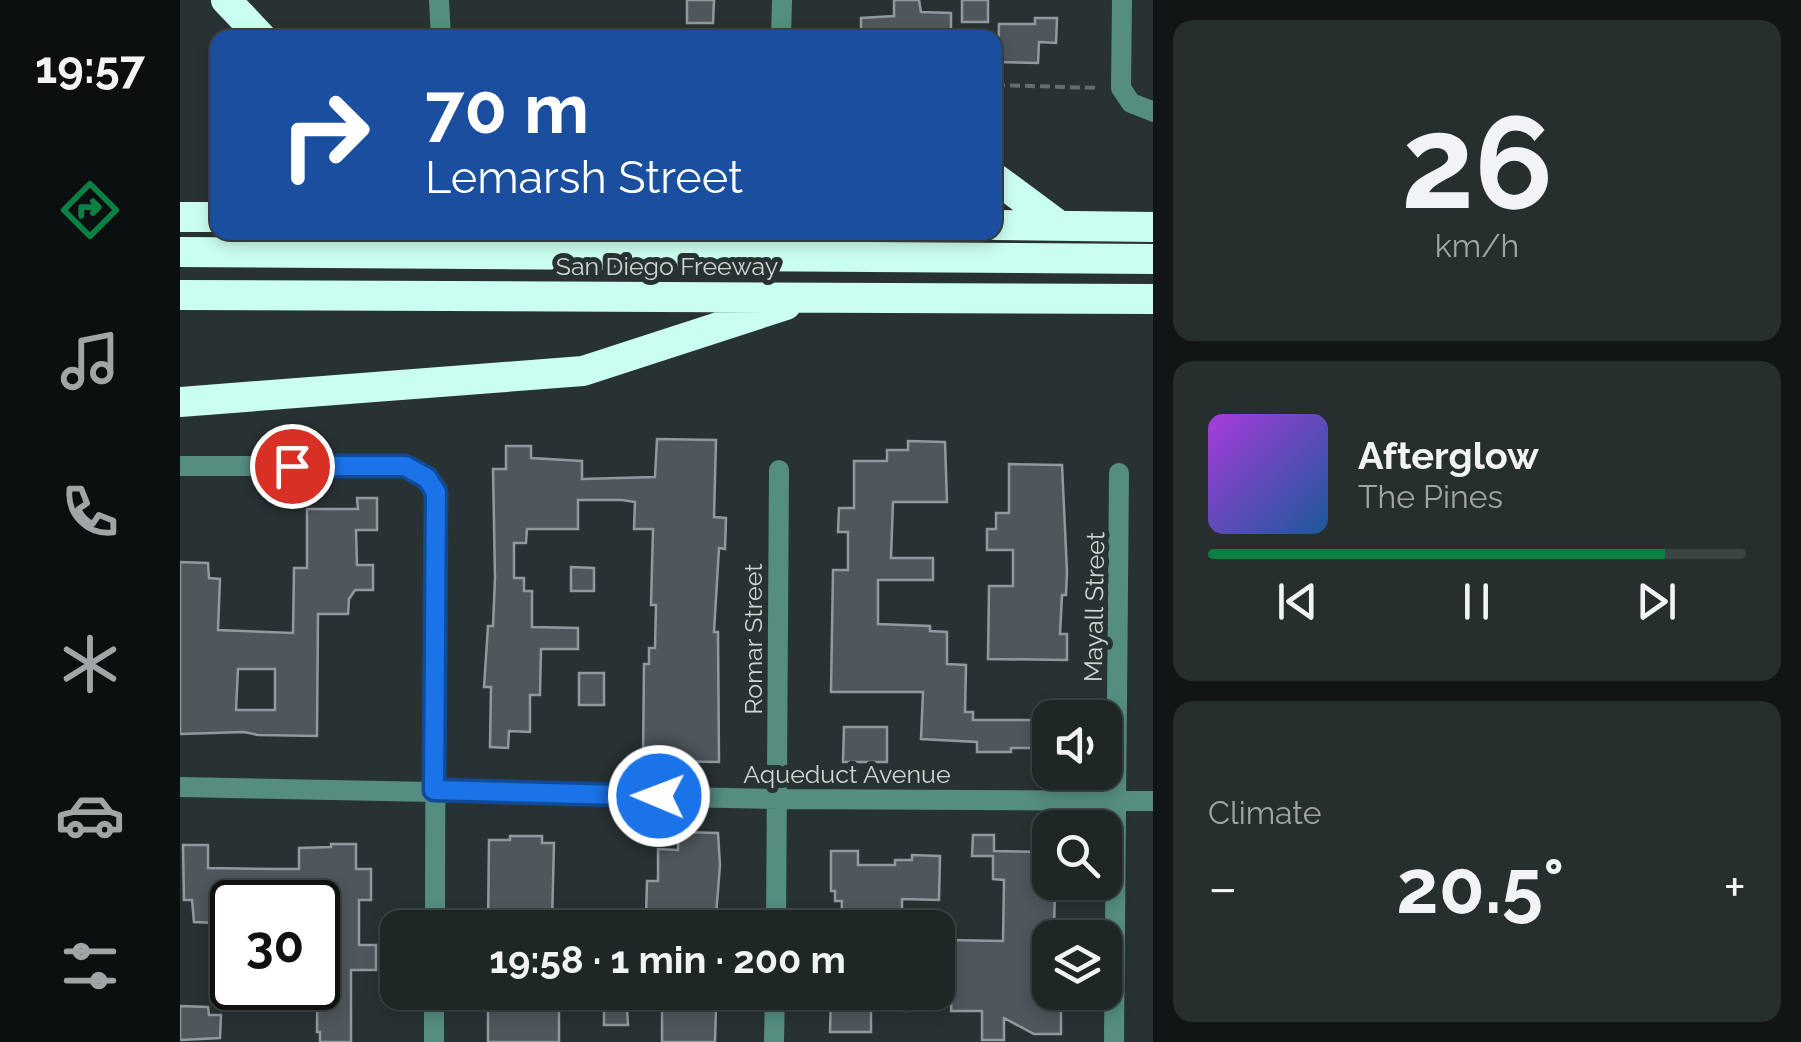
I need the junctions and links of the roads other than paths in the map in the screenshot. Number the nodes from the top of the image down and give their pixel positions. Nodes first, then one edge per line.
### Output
1 (226, 0) edge
2 (439, 0) edge
3 (782, 0) edge
4 (1122, 0) edge
5 (254, 30) edge
6 (441, 30) edge
7 (781, 30) edge
8 (1153, 111) edge
9 (1002, 183) edge
10 (180, 217) edge
11 (210, 217) edge
12 (1002, 225) edge
13 (1060, 226) junction
14 (1153, 226) edge
15 (180, 252) edge
16 (1153, 259) edge
17 (180, 269) edge
18 (1153, 276) edge
19 (180, 295) edge
20 (813, 296) junction
21 (1153, 298) edge
22 (180, 402) edge
23 (180, 466) edge
24 (779, 470) dead end
25 (1119, 473) dead end
26 (180, 787) edge
27 (434, 790) junction
28 (779, 799) junction
29 (1117, 800) junction
30 (1153, 800) edge
31 (434, 910) edge
32 (776, 910) edge
33 (434, 1010) edge
34 (775, 1010) edge
35 (434, 1042) edge
36 (774, 1042) edge
37 (1114, 1042) edge

1 - 5 highway
2 - 6 street
3 - 7 street
4 - 8 street
9 - 13 highway
10 - 11 highway
12 - 13 highway
13 - 14 highway
15 - 16 highway
17 - 18 highway
19 - 20 highway, San Diego Freeway
20 - 21 highway, San Diego Freeway
20 - 22 highway
23 - 27 street
24 - 28 street, Romar Street
25 - 29 street, Mayall Street
26 - 27 street, Aqueduct Avenue
27 - 28 street, Aqueduct Avenue
27 - 31 street
28 - 29 street, Aqueduct Avenue
28 - 32 street, Romar Street
29 - 30 street, Aqueduct Avenue
29 - 37 street, Mayall Street
33 - 35 street
34 - 36 street

